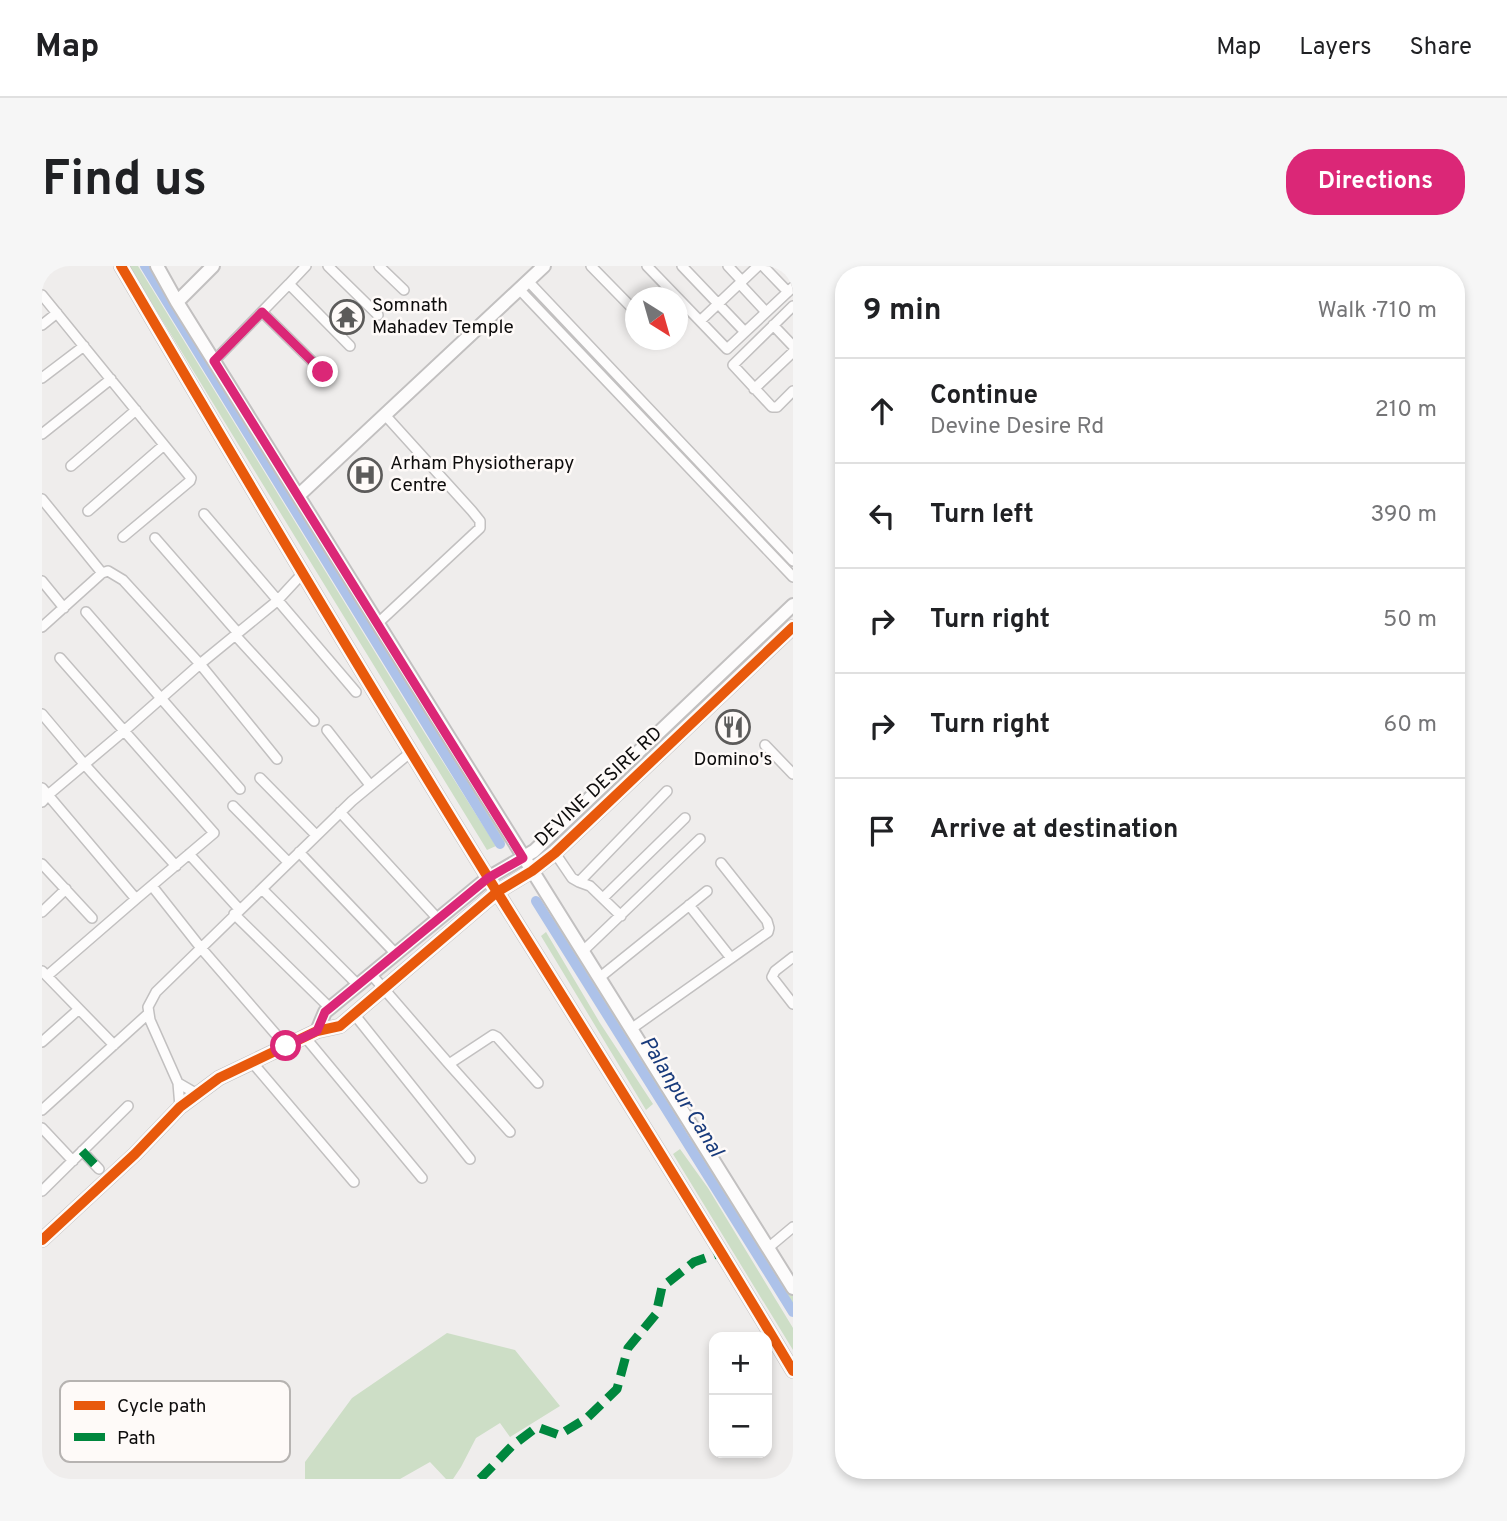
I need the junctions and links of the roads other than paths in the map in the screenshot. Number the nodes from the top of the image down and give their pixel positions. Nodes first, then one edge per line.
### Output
1 (121, 266) edge
2 (157, 266) edge
3 (213, 266) edge
4 (306, 266) edge
5 (328, 266) edge
6 (379, 266) edge
7 (544, 266) edge
8 (591, 266) edge
9 (647, 266) edge
10 (682, 266) edge
11 (728, 266) edge
12 (760, 266) edge
13 (741, 283) junction
14 (289, 284) junction
15 (523, 285) junction
16 (790, 289) edge
17 (404, 290) dead end
18 (42, 295) edge
19 (177, 302) junction
20 (625, 302) edge
21 (718, 304) junction
22 (793, 306) edge
23 (262, 312) junction
24 (766, 312) junction
25 (57, 313) junction
26 (379, 315) dead end
27 (700, 321) junction
28 (42, 325) edge
29 (773, 325) junction
30 (745, 332) junction
31 (84, 346) junction
32 (350, 346) dead end
33 (793, 346) edge
34 (793, 352) edge
35 (214, 361) junction
36 (604, 362) junction
37 (596, 370) junction
38 (323, 372) dead end
39 (42, 377) edge
40 (111, 379) junction
41 (754, 389) junction
42 (793, 391) edge
43 (645, 404) junction
44 (136, 410) junction
45 (636, 412) junction
46 (384, 415) junction
47 (42, 434) edge
48 (164, 445) junction
49 (71, 466) dead end
50 (704, 467) junction
51 (695, 475) junction
52 (298, 496) junction
53 (42, 499) edge
54 (88, 511) dead end
55 (204, 514) dead end
56 (760, 527) junction
57 (752, 534) junction
58 (123, 537) dead end
59 (155, 538) dead end
60 (793, 561) edge
61 (102, 573) junction
62 (302, 575) junction
63 (793, 577) edge
64 (42, 581) edge
65 (277, 601) junction
66 (793, 604) edge
67 (64, 608) junction
68 (86, 612) dead end
69 (377, 624) junction
70 (42, 627) edge
71 (793, 627) edge
72 (237, 634) junction
73 (60, 658) dead end
74 (200, 664) junction
75 (356, 692) dead end
76 (162, 699) junction
77 (42, 714) edge
78 (314, 721) dead end
79 (327, 730) dead end
80 (124, 731) junction
81 (765, 745) dead end
82 (411, 752) junction
83 (277, 759) dead end
84 (85, 765) junction
85 (793, 774) edge
86 (260, 778) dead end
87 (370, 785) junction
88 (240, 789) dead end
89 (667, 791) dead end
90 (44, 795) edge
91 (233, 806) dead end
92 (340, 812) junction
93 (685, 818) dead end
94 (316, 835) junction
95 (700, 839) dead end
96 (299, 852) junction
97 (555, 853) junction
98 (189, 854) junction
99 (523, 858) junction
100 (288, 862) junction
101 (720, 863) dead end
102 (42, 864) edge
103 (176, 866) junction
104 (532, 871) junction
105 (488, 878) junction
106 (579, 882) junction
107 (152, 886) junction
108 (66, 889) junction
109 (261, 889) junction
110 (707, 891) dead end
111 (497, 892) junction
112 (603, 898) junction
113 (136, 899) junction
114 (690, 905) junction
115 (42, 912) edge
116 (237, 912) junction
117 (621, 916) junction
118 (92, 918) dead end
119 (438, 919) junction
120 (201, 948) junction
121 (582, 952) junction
122 (396, 954) junction
123 (793, 957) edge
124 (731, 958) junction
125 (44, 973) edge
126 (371, 974) junction
127 (599, 978) junction
128 (358, 985) junction
129 (384, 988) junction
130 (793, 1004) edge
131 (330, 1008) junction
132 (79, 1009) junction
133 (149, 1013) junction
134 (354, 1014) junction
135 (631, 1029) junction
136 (311, 1034) junction
137 (42, 1042) edge
138 (114, 1045) junction
139 (286, 1046) junction
140 (251, 1061) junction
141 (449, 1064) junction
142 (178, 1083) junction
143 (538, 1083) dead end
144 (197, 1094) junction
145 (128, 1106) dead end
146 (180, 1108) junction
147 (42, 1110) edge
148 (42, 1128) edge
149 (510, 1132) dead end
150 (82, 1152) junction
151 (470, 1159) dead end
152 (72, 1161) junction
153 (99, 1169) dead end
154 (422, 1178) dead end
155 (354, 1182) dead end
156 (42, 1191) edge
157 (793, 1227) edge
158 (42, 1240) edge
159 (768, 1248) junction
160 (793, 1288) edge
161 (793, 1371) edge

1 - 62 street
2 - 19 street
3 - 19 street
4 - 14 street
5 - 26 street
6 - 17 street
7 - 15 street
8 - 20 street
9 - 27 street
10 - 21 street
11 - 13 street
12 - 13 street
12 - 16 street
13 - 21 street
13 - 24 street
14 - 23 street
14 - 32 street
15 - 36 street
15 - 37 street
15 - 46 street
16 - 24 street
18 - 25 street
19 - 35 street
21 - 27 street
21 - 30 street
22 - 29 street
23 - 35 street
23 - 38 street
24 - 30 street
25 - 28 street
25 - 31 street
27 - 30 street
29 - 33 street
29 - 41 street
31 - 39 street
31 - 40 street
34 - 41 street
35 - 52 street
36 - 37 street
36 - 43 street
37 - 45 street
40 - 44 street
40 - 47 street
41 - 42 street
43 - 45 street
43 - 50 street
44 - 48 street
44 - 49 street
45 - 51 street
46 - 52 street
46 - 69 street
48 - 54 street
48 - 58 street
50 - 51 street
50 - 56 street
51 - 57 street
52 - 69 street
53 - 61 street
55 - 65 street
56 - 57 street
56 - 60 street
57 - 63 street
59 - 72 street
61 - 67 street
61 - 74 street
62 - 65 street
62 - 82 street
64 - 67 street
65 - 72 street
65 - 75 street
66 - 99 street, DEVINE DESIRE RD
67 - 70 street
68 - 76 street
69 - 99 street
71 - 97 street, DEVINE DESIRE RD
72 - 74 street
72 - 78 street
73 - 80 street
74 - 76 street
74 - 83 street
76 - 80 street
76 - 88 street
77 - 84 street
79 - 87 street
80 - 84 street
80 - 98 street
81 - 85 street
82 - 87 street
82 - 105 street
84 - 90 street
84 - 103 street
86 - 94 street
87 - 92 street
89 - 106 street
90 - 113 street
91 - 100 street
92 - 94 street
92 - 119 street
93 - 112 street
94 - 96 street
95 - 117 street
96 - 100 street
96 - 122 street
97 - 104 street, DEVINE DESIRE RD
97 - 106 street
98 - 103 street
98 - 116 street
99 - 104 street
99 - 105 street, DEVINE DESIRE RD
100 - 109 street
101 - 124 street
102 - 108 street
103 - 107 street
104 - 111 street, DEVINE DESIRE RD
104 - 121 street
105 - 111 street
105 - 119 street, DEVINE DESIRE RD
106 - 112 street
107 - 113 street
107 - 120 street
108 - 115 street
108 - 118 street
109 - 116 street
109 - 128 street
110 - 114 street
111 - 129 street, DEVINE DESIRE RD
111 - 161 street
112 - 117 street
113 - 125 street
114 - 124 street
114 - 127 street
116 - 120 street
116 - 131 street
117 - 121 street
119 - 122 street, DEVINE DESIRE RD
120 - 133 street
120 - 139 street
121 - 127 street
122 - 126 street, DEVINE DESIRE RD
123 - 130 street
124 - 135 street
125 - 132 street
126 - 128 street, DEVINE DESIRE RD
126 - 129 street
127 - 135 street
128 - 131 street, DEVINE DESIRE RD
129 - 134 street, DEVINE DESIRE RD
129 - 141 street
131 - 136 street, DEVINE DESIRE RD
132 - 137 street
132 - 138 street
133 - 138 street
133 - 142 street
134 - 136 street, DEVINE DESIRE RD
134 - 151 street
135 - 159 street
136 - 139 street
136 - 154 street
138 - 147 street
139 - 140 street
140 - 144 street
140 - 155 street
141 - 143 street
141 - 149 street
142 - 144 street
142 - 146 street
144 - 146 street
145 - 150 street
146 - 158 street
148 - 152 street
150 - 152 street
150 - 153 street
152 - 156 street
157 - 159 street
159 - 160 street

